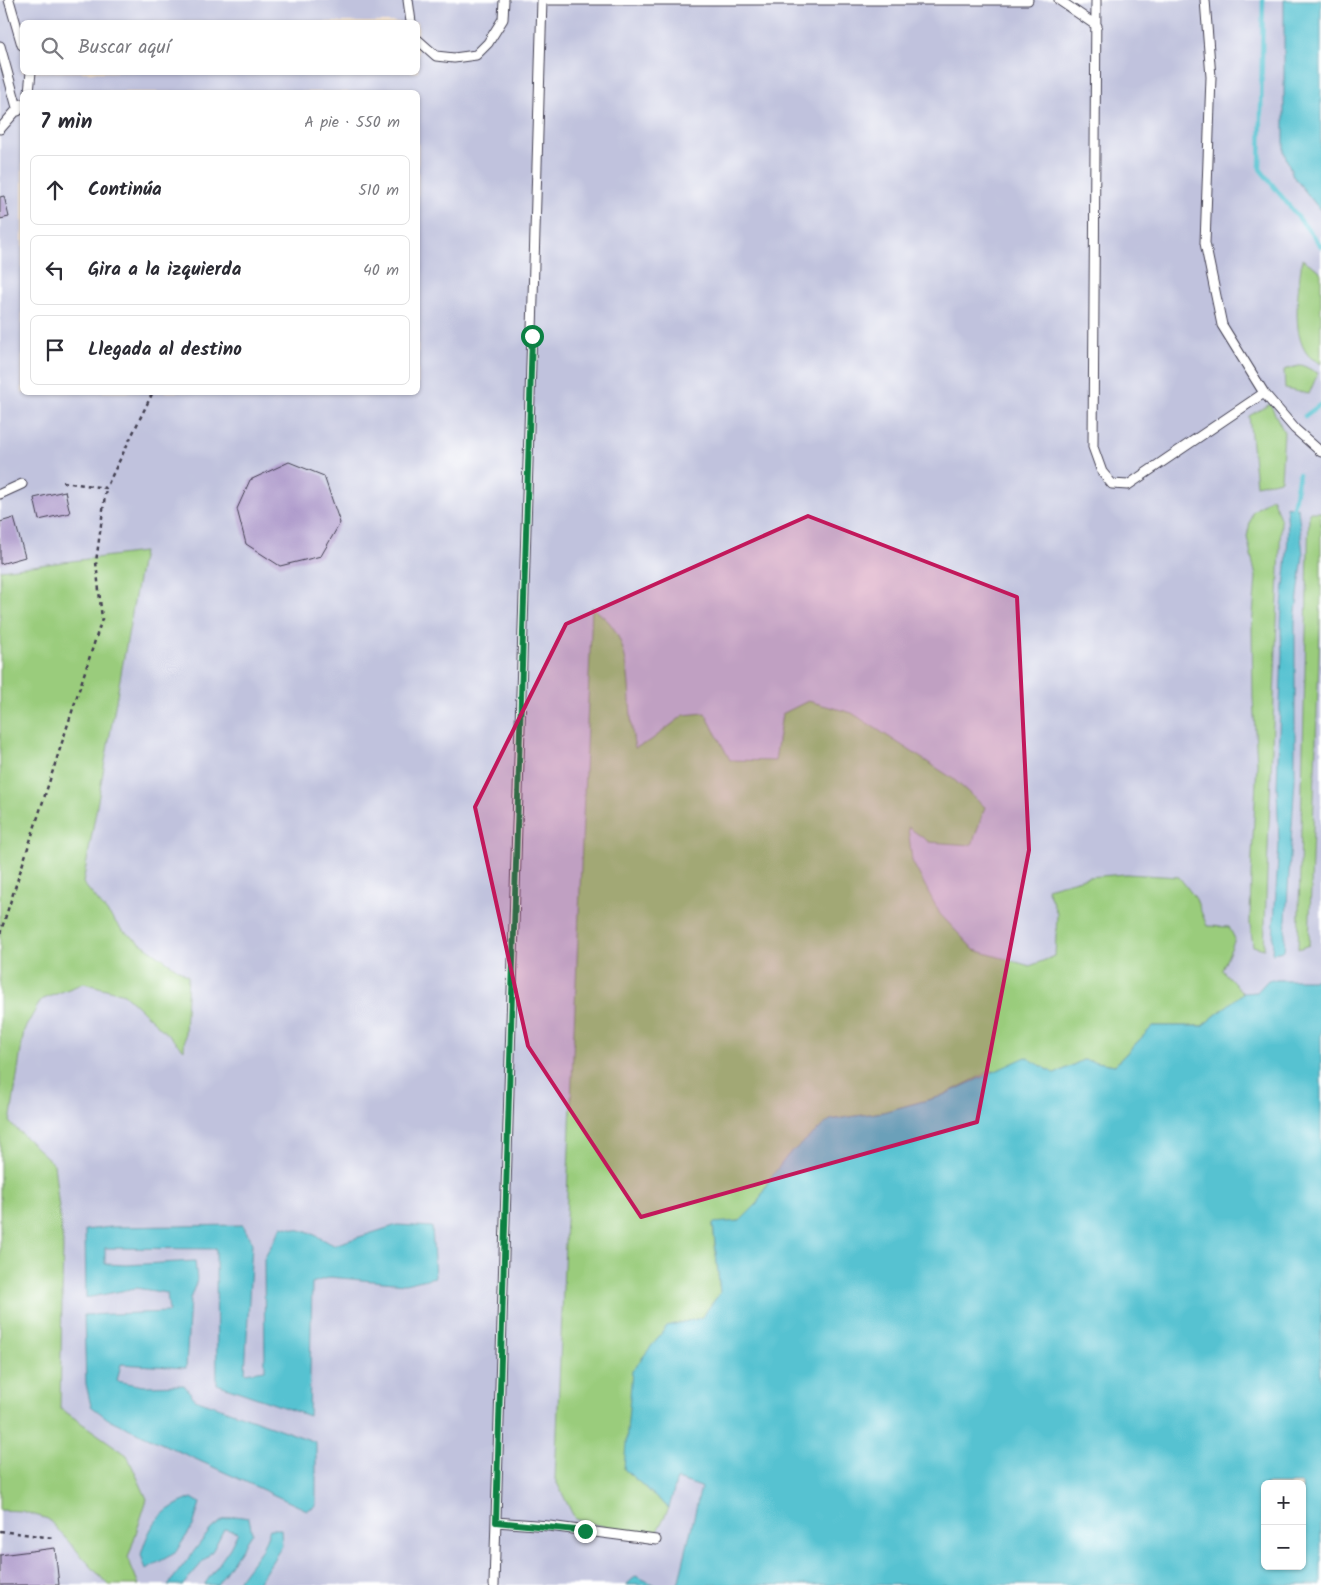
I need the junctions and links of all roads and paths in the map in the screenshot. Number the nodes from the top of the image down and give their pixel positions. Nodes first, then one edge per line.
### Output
1 (10, 0) edge
2 (408, 0) edge
3 (504, 0) edge
4 (542, 0) edge
5 (566, 0) edge
6 (1028, 0) edge
7 (1059, 0) edge
8 (1096, 0) edge
9 (1205, 0) edge
10 (410, 20) edge
11 (1098, 26) junction
12 (20, 38) edge
13 (420, 42) edge
14 (0, 46) edge
15 (31, 75) edge
16 (29, 90) edge
17 (20, 108) edge
18 (0, 128) edge
19 (1264, 393) junction
20 (152, 395) edge
21 (1321, 452) edge
22 (63, 482) dead end
23 (22, 484) dead end
24 (106, 488) junction
25 (0, 494) edge
26 (0, 934) edge
27 (496, 1522) junction
28 (0, 1531) edge
29 (54, 1538) dead end
30 (656, 1540) dead end
31 (494, 1585) edge

1 - 12 lane
2 - 10 lane
3 - 13 lane
4 - 5 lane
4 - 27 lane
5 - 6 lane
7 - 11 lane
8 - 11 lane
9 - 19 lane
11 - 19 lane
14 - 17 lane
15 - 16 lane
17 - 18 lane
19 - 21 lane
20 - 24 path
22 - 24 path
23 - 25 lane
24 - 26 path
27 - 30 lane
27 - 31 lane
28 - 29 path

